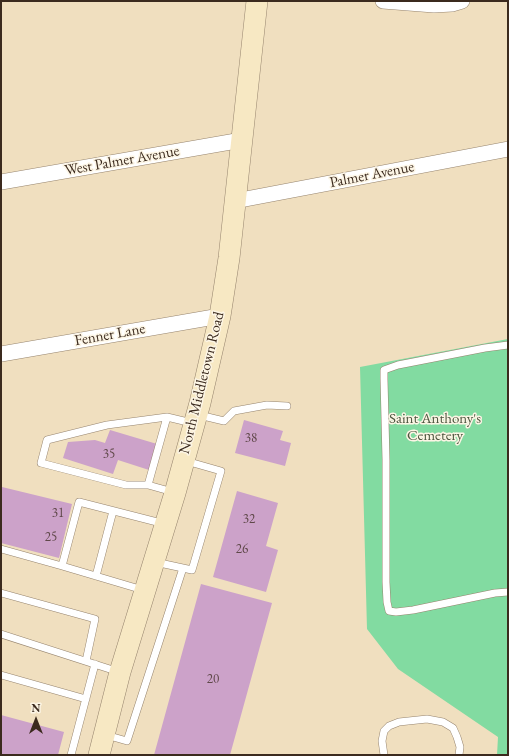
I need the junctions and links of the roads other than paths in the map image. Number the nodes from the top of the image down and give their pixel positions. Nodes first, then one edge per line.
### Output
1 (257, 1) edge
2 (383, 1) edge
3 (462, 1) edge
4 (242, 140) junction
5 (508, 149) edge
6 (1, 182) edge
7 (236, 201) junction
8 (220, 316) junction
9 (508, 345) edge
10 (1, 354) edge
11 (287, 406) dead end
12 (167, 417) junction
13 (195, 420) junction
14 (184, 460) junction
15 (148, 485) junction
16 (174, 493) junction
17 (113, 511) junction
18 (165, 524) junction
19 (1, 549) edge
20 (153, 562) junction
21 (62, 566) junction
22 (183, 568) junction
23 (96, 576) junction
24 (144, 590) junction
25 (508, 592) edge
26 (1, 593) edge
27 (1, 634) edge
28 (86, 661) junction
29 (96, 664) junction
30 (120, 672) junction
31 (1, 675) edge
32 (86, 699) junction
33 (104, 734) junction
34 (71, 755) edge
35 (99, 755) edge
36 (384, 755) edge
37 (459, 755) edge

1 - 4 street, North Middletown Road
2 - 3 street
4 - 6 street, West Palmer Avenue
4 - 7 street, North Middletown Road
5 - 7 street, Palmer Avenue
7 - 8 street, North Middletown Road
8 - 10 street, Fenner Lane
8 - 13 street, North Middletown Road
9 - 25 lane
11 - 13 lane
12 - 13 lane
12 - 15 lane
12 - 15 lane
13 - 14 street, North Middletown Road
14 - 16 street, North Middletown Road
14 - 22 lane
15 - 16 lane
16 - 18 street, North Middletown Road
17 - 18 lane
17 - 21 lane
17 - 23 lane
18 - 20 street, North Middletown Road
19 - 21 lane
20 - 22 lane
20 - 24 street, North Middletown Road
21 - 23 lane
22 - 33 lane
23 - 24 lane
24 - 30 street, North Middletown Road
26 - 28 lane
27 - 28 lane
28 - 29 lane
29 - 30 lane
29 - 32 lane
30 - 33 street, North Middletown Road
31 - 32 lane
32 - 34 lane
33 - 35 street, North Middletown Road
36 - 37 lane

